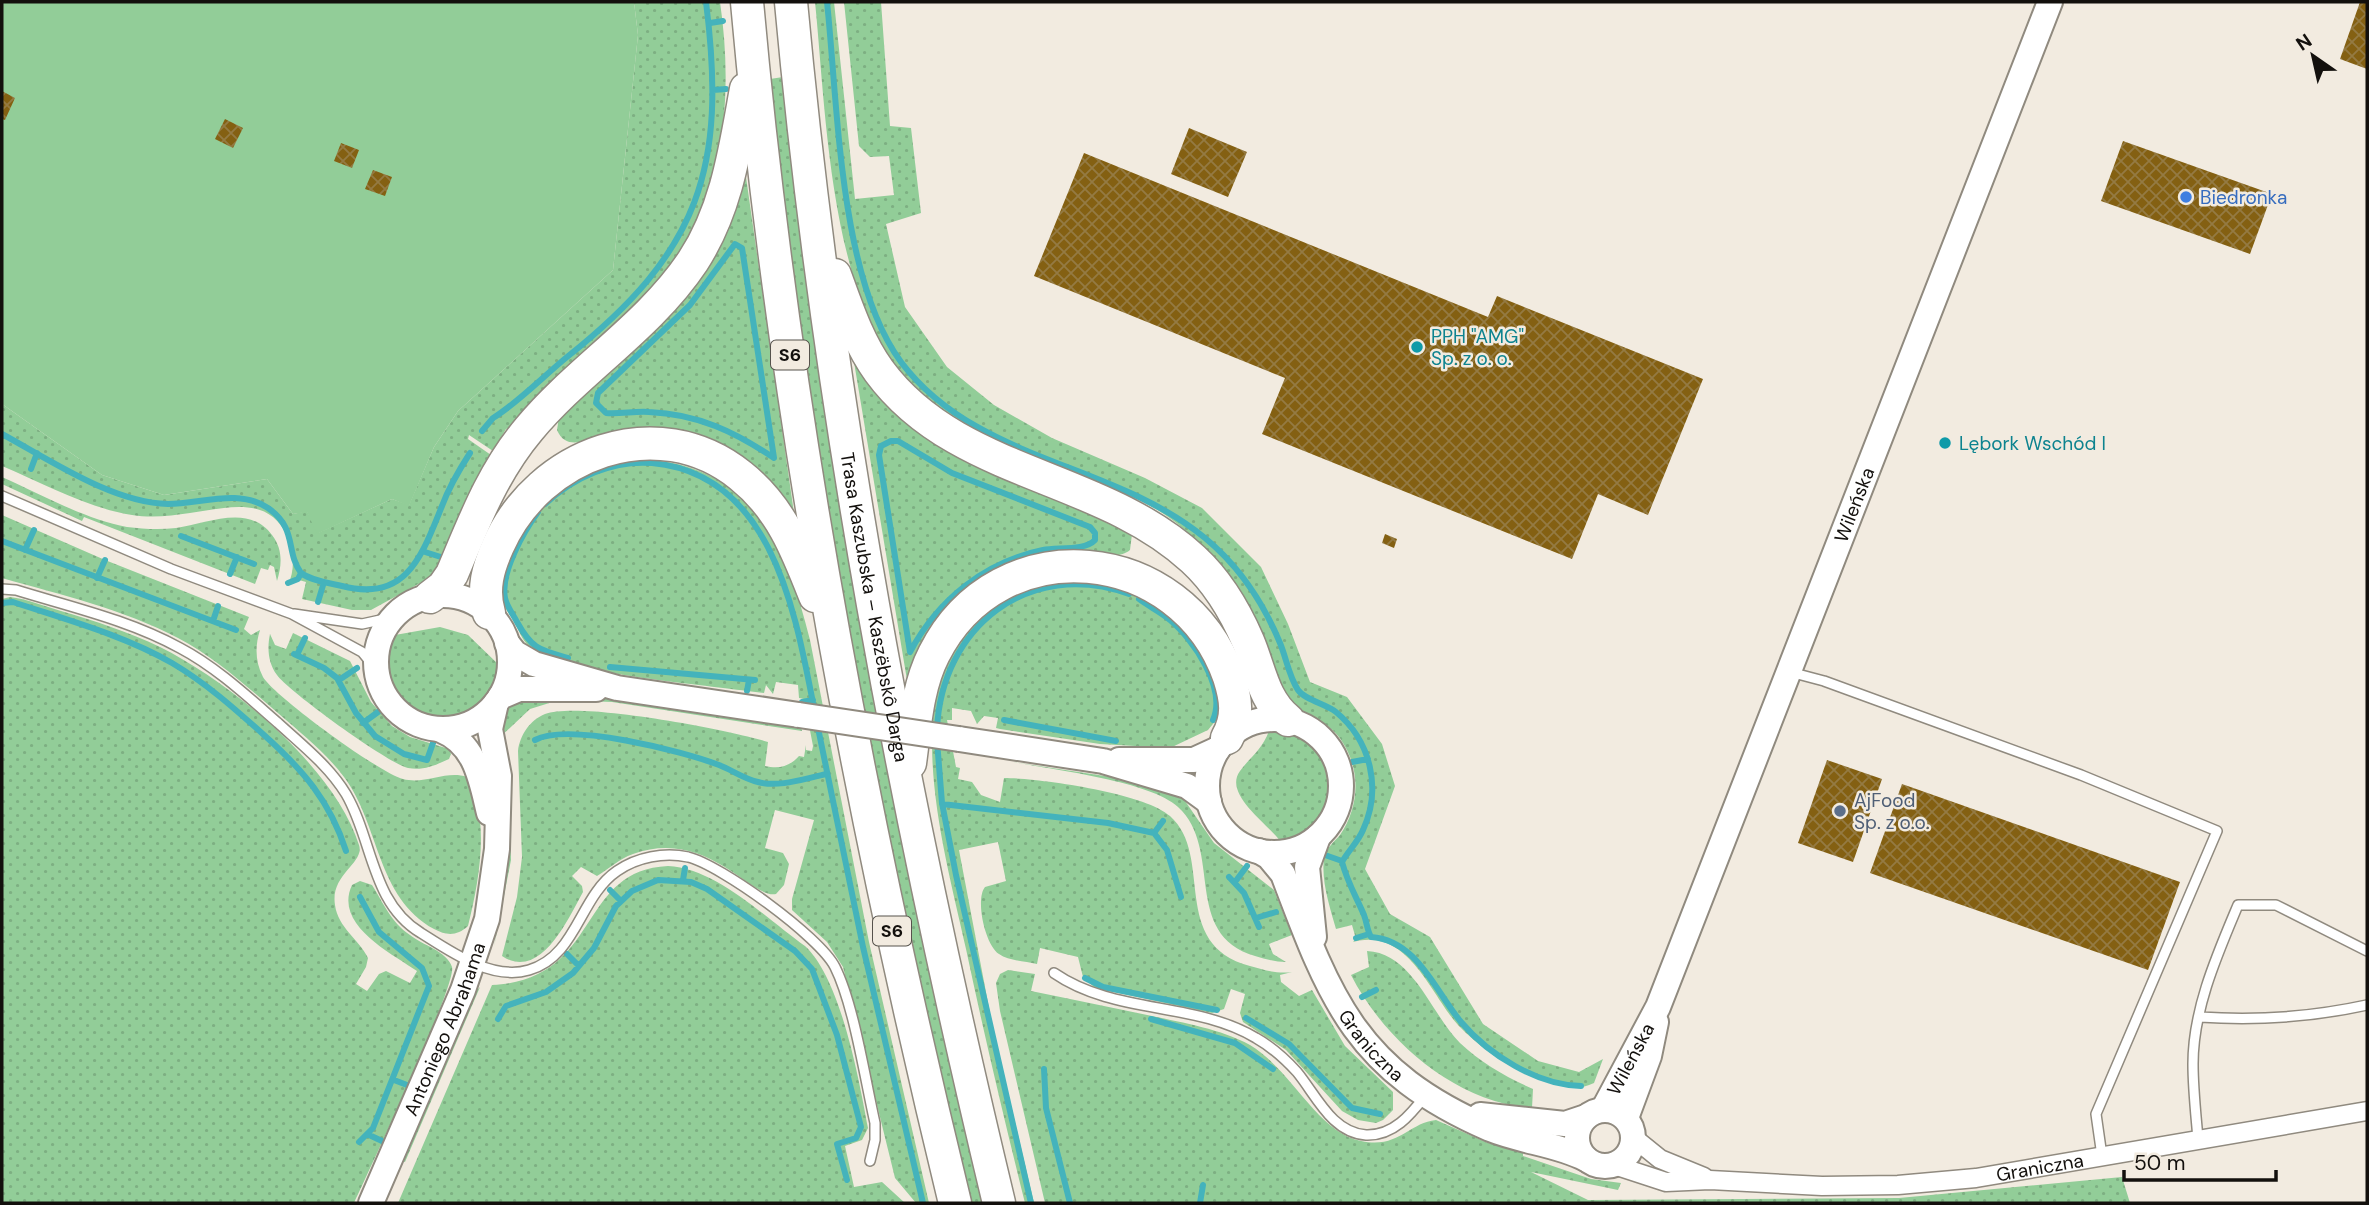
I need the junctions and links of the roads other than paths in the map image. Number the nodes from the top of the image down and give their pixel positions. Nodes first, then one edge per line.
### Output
1 (747, 2) edge
2 (759, 2) edge
3 (2050, 2) edge
4 (786, 8) edge
5 (753, 67) junction
6 (816, 225) junction
7 (2, 496) edge
8 (2, 589) edge
9 (430, 597) junction
10 (489, 613) junction
11 (292, 614) junction
12 (394, 617) junction
13 (507, 643) junction
14 (839, 656) junction
15 (376, 668) junction
16 (1789, 672) junction
17 (617, 688) junction
18 (498, 700) junction
19 (1288, 720) junction
20 (441, 730) junction
21 (1222, 743) junction
22 (1103, 761) junction
23 (906, 785) junction
24 (1209, 802) junction
25 (1318, 836) junction
26 (497, 849) junction
27 (1259, 851) junction
28 (2367, 951) edge
29 (1315, 952) junction
30 (473, 963) junction
31 (1054, 973) dead end
32 (2367, 1005) edge
33 (1658, 1007) junction
34 (2200, 1017) junction
35 (1426, 1095) junction
36 (1455, 1110) junction
37 (2367, 1111) edge
38 (1595, 1113) junction
39 (1630, 1128) junction
40 (2198, 1139) junction
41 (2102, 1156) junction
42 (1586, 1159) junction
43 (870, 1161) dead end
44 (1614, 1165) junction
45 (1710, 1180) junction
46 (371, 1203) edge
47 (955, 1203) edge
48 (999, 1203) edge

1 - 5 highway, S6
2 - 5 lane
3 - 16 main road, Wileńska
4 - 6 highway, Trasa Kaszubska – Kaszëbskô Darga / S6
5 - 9 highway
5 - 14 highway, S6
6 - 19 highway
6 - 23 highway, Trasa Kaszubska – Kaszëbskô Darga / S6
7 - 11 lane
8 - 30 lane
9 - 10 main road
9 - 12 main road
10 - 13 main road
10 - 14 highway
11 - 12 lane
11 - 15 lane
12 - 15 main road
13 - 17 main road
13 - 18 main road
14 - 47 highway, S6
15 - 20 main road
16 - 33 main road, Wileńska
16 - 41 lane
17 - 18 main road
17 - 22 main road, bridge
18 - 20 main road
18 - 26 main road, Antoniego Abrahama
19 - 21 main road
19 - 25 main road
20 - 26 main road, Antoniego Abrahama
21 - 22 main road
21 - 23 highway
21 - 24 main road
22 - 24 main road
23 - 48 highway, Trasa Kaszubska – Kaszëbskô Darga / S6
24 - 27 main road
25 - 27 main road
25 - 29 main road, Graniczna
26 - 30 main road, Antoniego Abrahama
27 - 29 main road, Graniczna
28 - 34 lane
29 - 35 main road, Graniczna
30 - 43 lane
30 - 46 main road, Antoniego Abrahama
31 - 35 lane
32 - 34 lane
33 - 38 main road, Wileńska
33 - 39 main road, Wileńska
34 - 40 lane
35 - 36 main road, Graniczna
36 - 38 main road, Graniczna
36 - 42 main road, Graniczna
37 - 40 street, Graniczna
38 - 39 main road
38 - 42 main road
39 - 44 main road
39 - 45 street, Graniczna
40 - 41 street, Graniczna
41 - 45 street, Graniczna
42 - 44 main road
44 - 45 street, Graniczna

